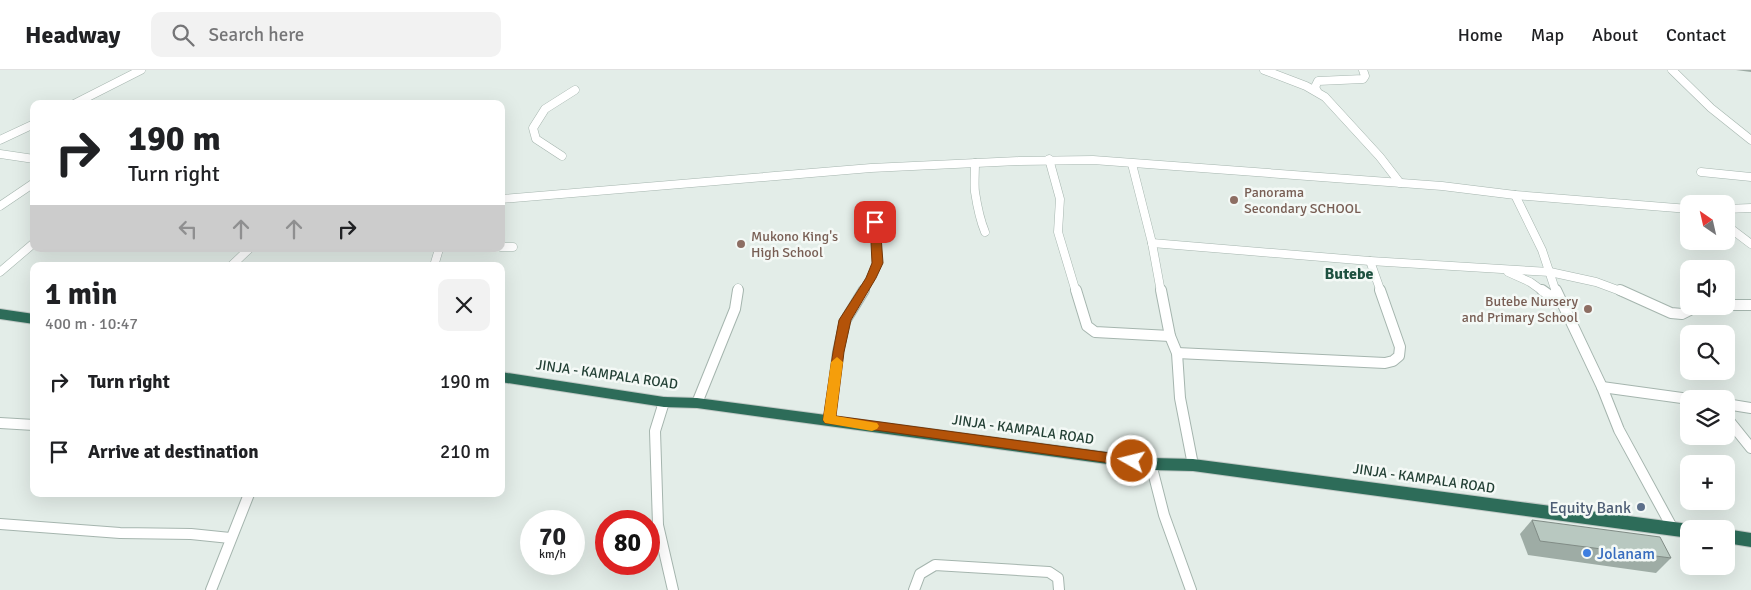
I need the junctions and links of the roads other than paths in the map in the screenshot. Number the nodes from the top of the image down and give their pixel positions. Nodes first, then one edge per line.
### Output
1 (141, 70) edge
2 (1264, 70) edge
3 (1363, 70) edge
4 (1672, 70) edge
5 (576, 90) dead end
6 (1317, 91) junction
7 (82, 100) edge
8 (30, 126) edge
9 (0, 140) edge
10 (1751, 140) edge
11 (0, 154) edge
12 (562, 156) dead end
13 (30, 158) edge
14 (1049, 159) junction
15 (975, 163) junction
16 (1132, 164) junction
17 (1701, 172) dead end
18 (1751, 177) edge
19 (1400, 183) junction
20 (30, 186) edge
21 (1515, 195) junction
22 (505, 199) edge
23 (0, 206) edge
24 (1680, 208) edge
25 (1751, 208) edge
26 (1735, 209) edge
27 (875, 222) dead end
28 (1735, 231) edge
29 (985, 232) dead end
30 (1152, 243) junction
31 (1751, 244) edge
32 (30, 246) edge
33 (513, 246) dead end
34 (505, 247) edge
35 (246, 252) edge
36 (1370, 261) junction
37 (236, 262) edge
38 (1502, 269) junction
39 (0, 272) edge
40 (1550, 272) junction
41 (738, 288) dead end
42 (1560, 302) junction
43 (1735, 305) edge
44 (1751, 305) edge
45 (0, 314) edge
46 (1680, 314) edge
47 (30, 318) edge
48 (1170, 336) junction
49 (1177, 354) junction
50 (505, 378) edge
51 (1602, 387) junction
52 (1680, 398) edge
53 (664, 402) junction
54 (698, 403) junction
55 (1735, 405) edge
56 (1751, 408) edge
57 (829, 420) junction
58 (0, 423) edge
59 (30, 425) edge
60 (1735, 428) edge
61 (1751, 448) edge
62 (1151, 464) junction
63 (1193, 465) junction
64 (248, 497) edge
65 (0, 524) edge
66 (1680, 528) edge
67 (1680, 530) edge
68 (1735, 537) edge
69 (230, 538) junction
70 (1751, 540) edge
71 (211, 590) edge
72 (674, 590) edge
73 (914, 590) edge
74 (1059, 590) edge
75 (1190, 590) edge

1 - 7 street
2 - 6 street
3 - 6 street
4 - 10 street
5 - 12 street
6 - 19 street
8 - 9 street
11 - 13 street
14 - 15 street
14 - 16 street
14 - 48 street
15 - 22 street
15 - 29 street
16 - 19 street
16 - 30 street
17 - 18 street
19 - 21 street
20 - 23 street
21 - 24 street
21 - 40 street
25 - 26 street
27 - 57 street
28 - 31 street
30 - 36 street
30 - 48 street
32 - 39 street
33 - 34 street
35 - 37 street
36 - 38 street
36 - 49 street
38 - 40 street
38 - 42 street
40 - 42 street
40 - 46 street
41 - 54 street
42 - 51 street
43 - 44 street
45 - 47 highway
48 - 49 street
49 - 63 street
50 - 53 highway, JINJA - KAMPALA ROAD
51 - 52 street
51 - 66 street
53 - 54 highway, JINJA - KAMPALA ROAD
53 - 72 street
54 - 57 highway, JINJA - KAMPALA ROAD
55 - 56 street
57 - 62 highway, JINJA - KAMPALA ROAD
58 - 59 street
60 - 61 street
62 - 63 highway, JINJA - KAMPALA ROAD
62 - 75 street
63 - 67 highway, JINJA - KAMPALA ROAD
64 - 69 street
65 - 69 street
68 - 70 highway
69 - 71 street
73 - 74 street

